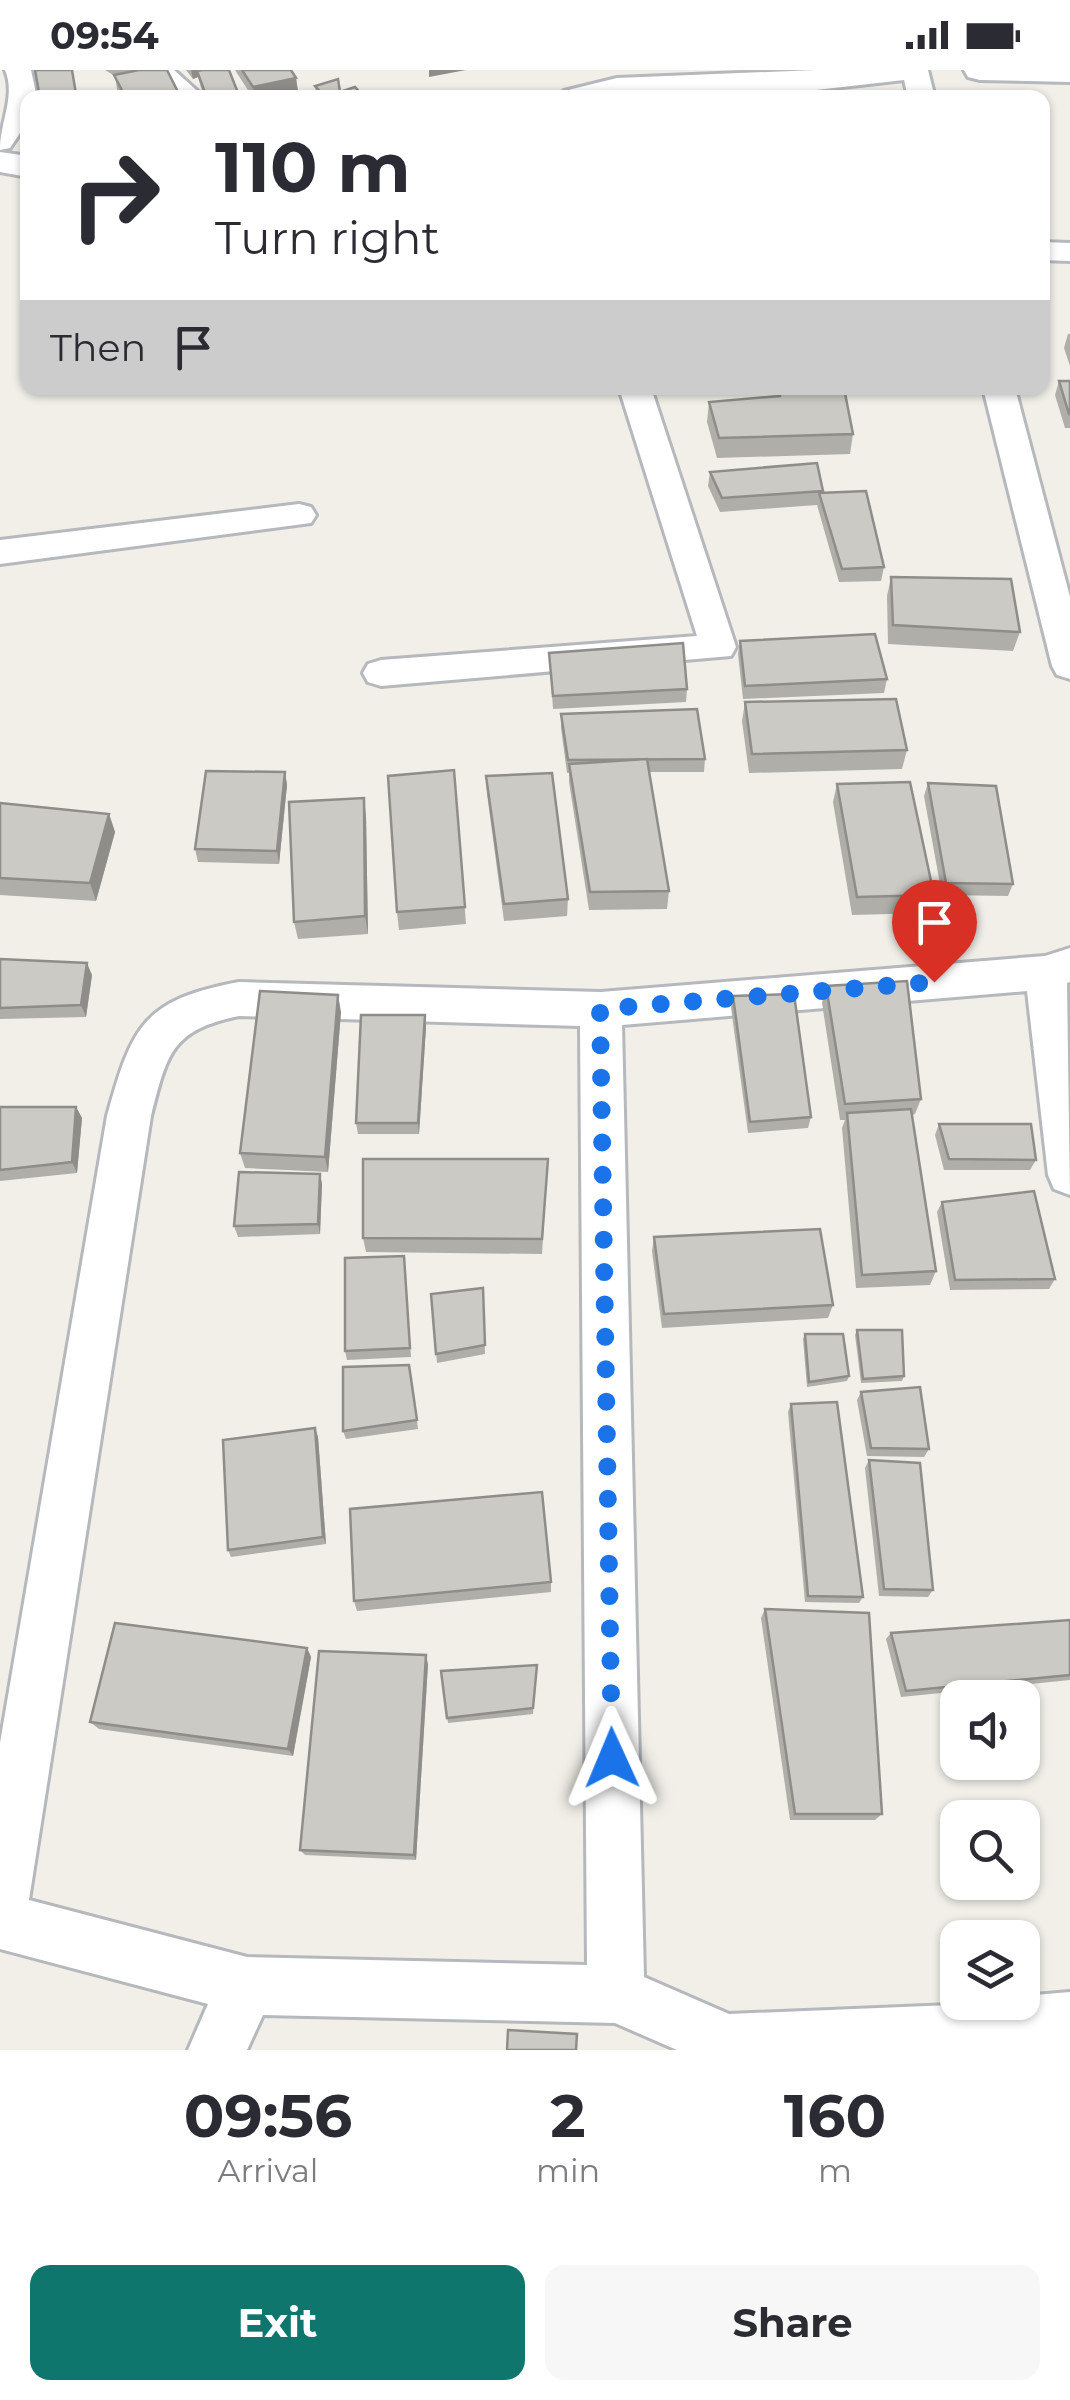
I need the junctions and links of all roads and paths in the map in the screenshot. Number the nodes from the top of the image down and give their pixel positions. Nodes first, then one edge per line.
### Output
1 (158, 70) edge
2 (904, 70) edge
3 (980, 70) edge
4 (1070, 72) edge
5 (817, 75) edge
6 (182, 90) edge
7 (609, 90) edge
8 (20, 107) edge
9 (0, 142) edge
10 (637, 395) edge
11 (1001, 395) edge
12 (299, 514) dead end
13 (0, 552) edge
14 (1070, 666) edge
15 (381, 674) dead end
16 (1057, 969) edge
17 (600, 1009) junction
18 (1070, 1174) edge
19 (0, 1906) edge
20 (0, 1920) edge
21 (248, 1986) junction
22 (616, 1994) junction
23 (1070, 2020) edge
24 (216, 2050) edge

1 - 6 street
2 - 5 street
3 - 4 street
5 - 7 street
8 - 9 street
10 - 15 street
11 - 14 street
12 - 13 street
16 - 17 street
16 - 18 street
17 - 19 street
17 - 22 street
20 - 21 street
21 - 22 street
21 - 24 street
22 - 23 street

